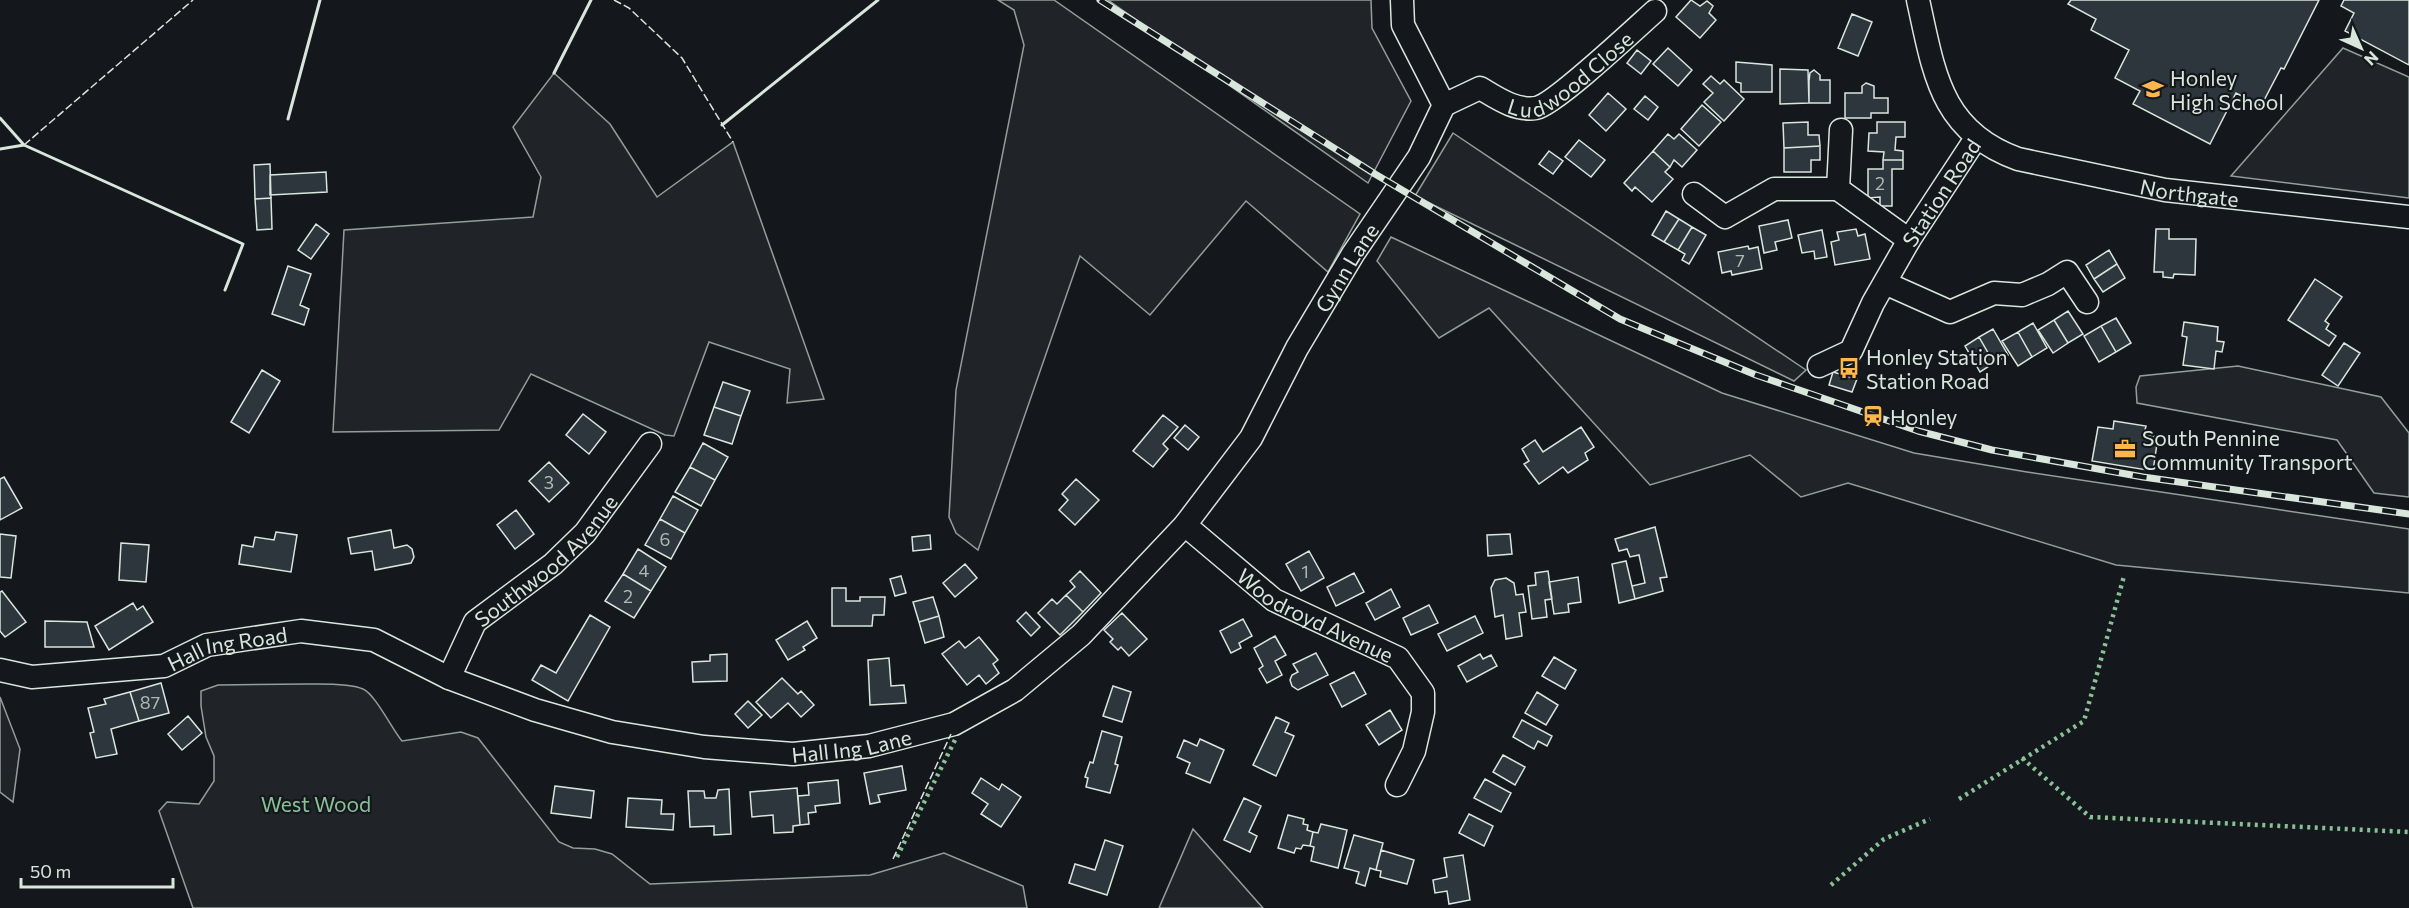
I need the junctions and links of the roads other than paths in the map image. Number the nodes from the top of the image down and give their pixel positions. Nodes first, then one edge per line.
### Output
1 (1402, 0) edge
2 (1918, 0) edge
3 (1655, 11) dead end
4 (1443, 105) junction
5 (1840, 130) dead end
6 (1976, 138) junction
7 (1838, 189) junction
8 (1694, 194) dead end
9 (2409, 217) edge
10 (1909, 240) junction
11 (1885, 283) junction
12 (2086, 302) dead end
13 (1819, 366) dead end
14 (650, 444) dead end
15 (1185, 525) junction
16 (0, 670) edge
17 (449, 678) junction
18 (1397, 785) dead end

1 - 4 street
2 - 6 street, Station Road
3 - 4 street, Ludwood Close
4 - 15 street, Gynn Lane
5 - 7 street
6 - 9 street, Northgate
6 - 10 street, Station Road
7 - 8 street
7 - 10 street
10 - 11 street, Station Road
11 - 12 street
11 - 13 street, Station Road
14 - 17 street, Southwood Avenue
15 - 17 street, Hall Ing Lane
15 - 18 street, Woodroyd Avenue
16 - 17 street, Hall Ing Road

